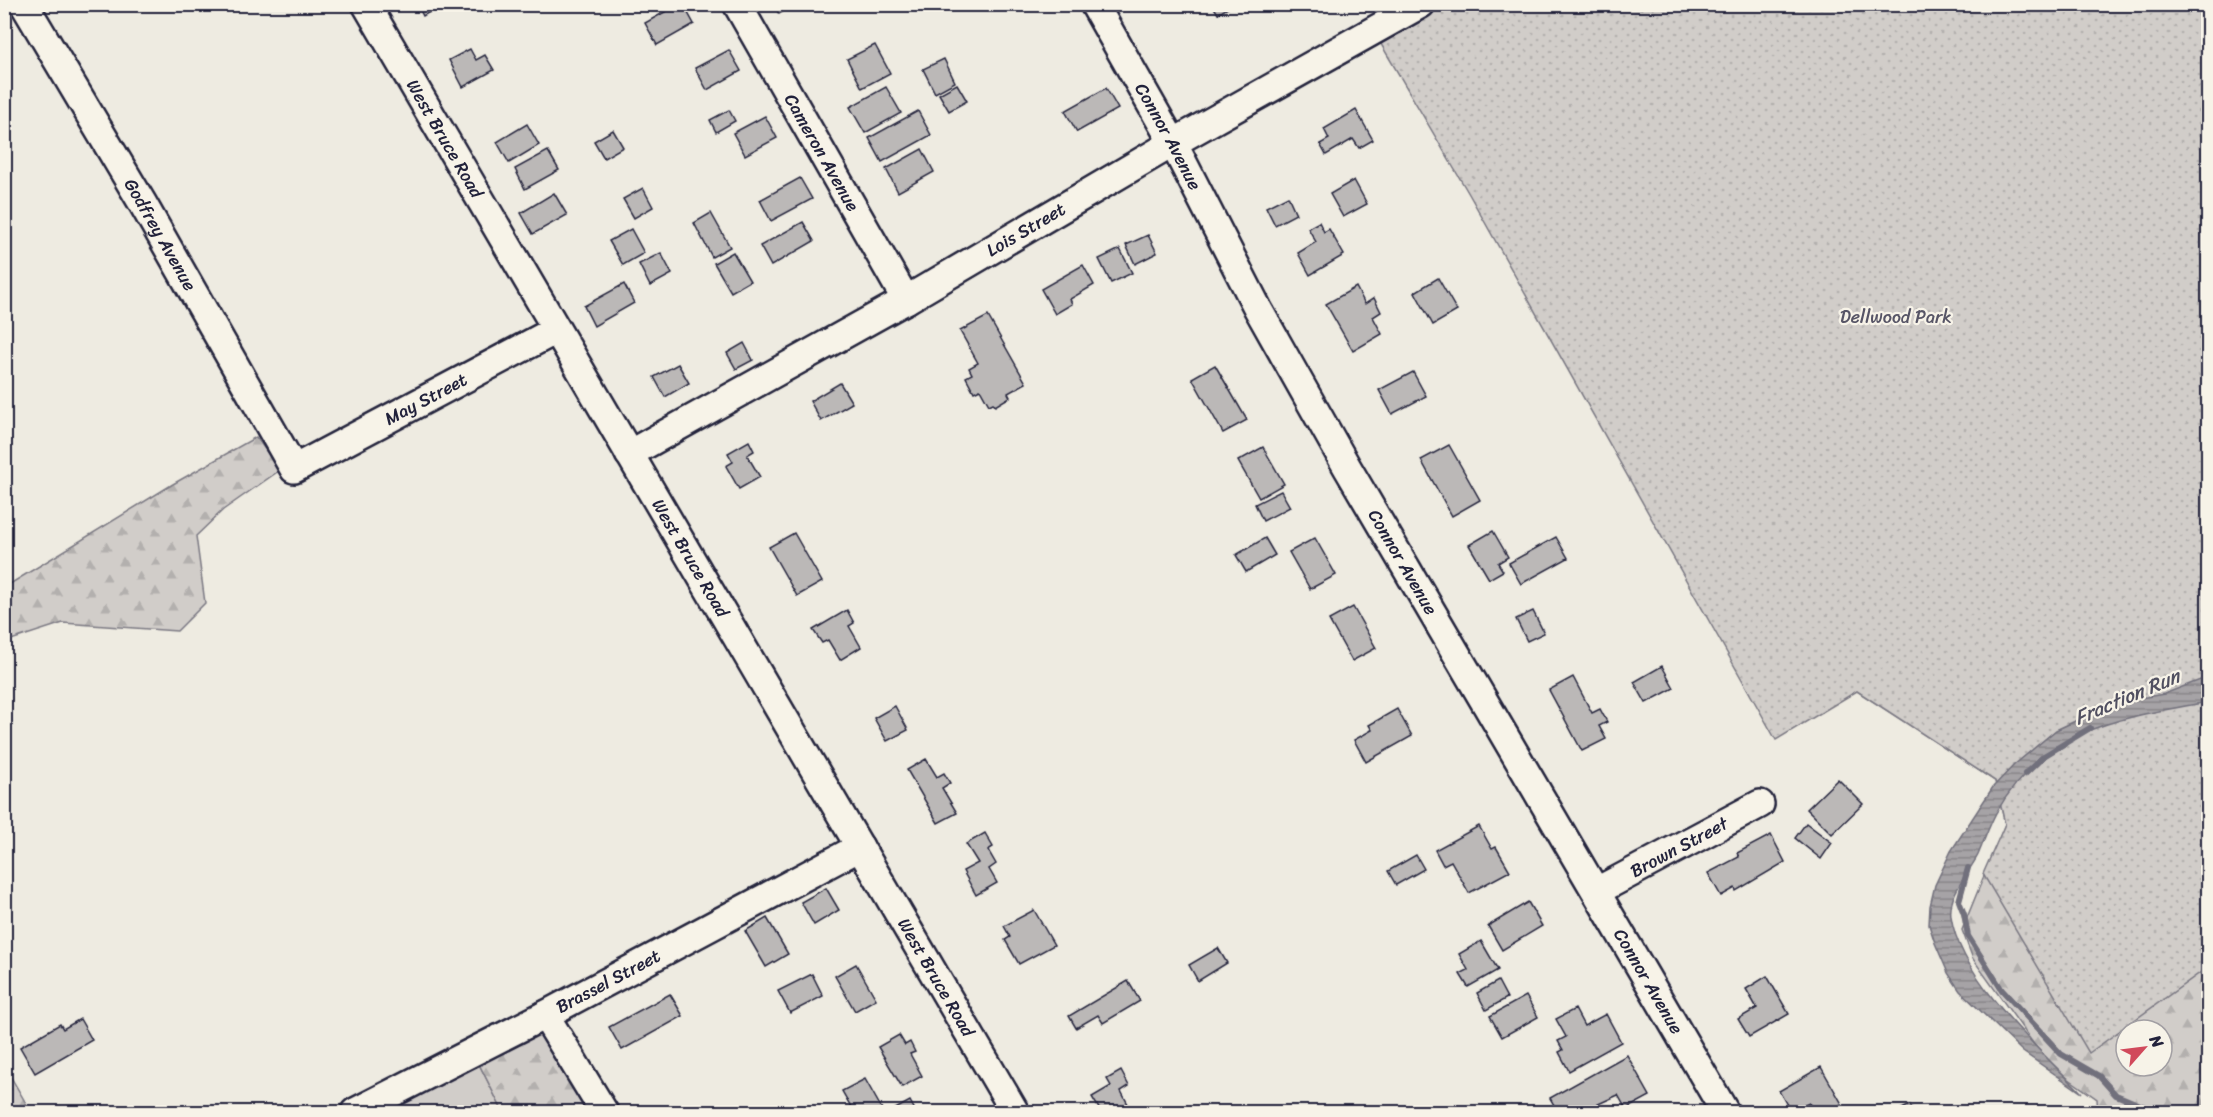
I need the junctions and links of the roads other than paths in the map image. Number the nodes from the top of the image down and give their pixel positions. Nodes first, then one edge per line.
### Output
1 (24, 4) edge
2 (366, 4) edge
3 (737, 4) edge
4 (1094, 4) edge
5 (1417, 6) edge
6 (1173, 142) junction
7 (906, 300) junction
8 (556, 330) junction
9 (629, 454) junction
10 (294, 469) joint
11 (1760, 804) dead end
12 (860, 847) junction
13 (1597, 891) junction
14 (545, 1015) junction
15 (356, 1113) edge
16 (604, 1113) edge
17 (1015, 1113) edge
18 (1725, 1113) edge

1 - 10 street, Godfrey Avenue
2 - 8 street, West Bruce Road
3 - 7 street, Cameron Avenue
4 - 6 street, Connor Avenue
5 - 6 street, Lois Street
6 - 7 street, Lois Street
6 - 13 street, Connor Avenue
7 - 9 street, Lois Street
8 - 9 street, West Bruce Road
8 - 10 street, May Street
9 - 12 street, West Bruce Road
11 - 13 street, Brown Street
12 - 14 street, Brassel Street
12 - 17 street, West Bruce Road
13 - 18 street, Connor Avenue
14 - 15 street, Brassel Street
14 - 16 street

